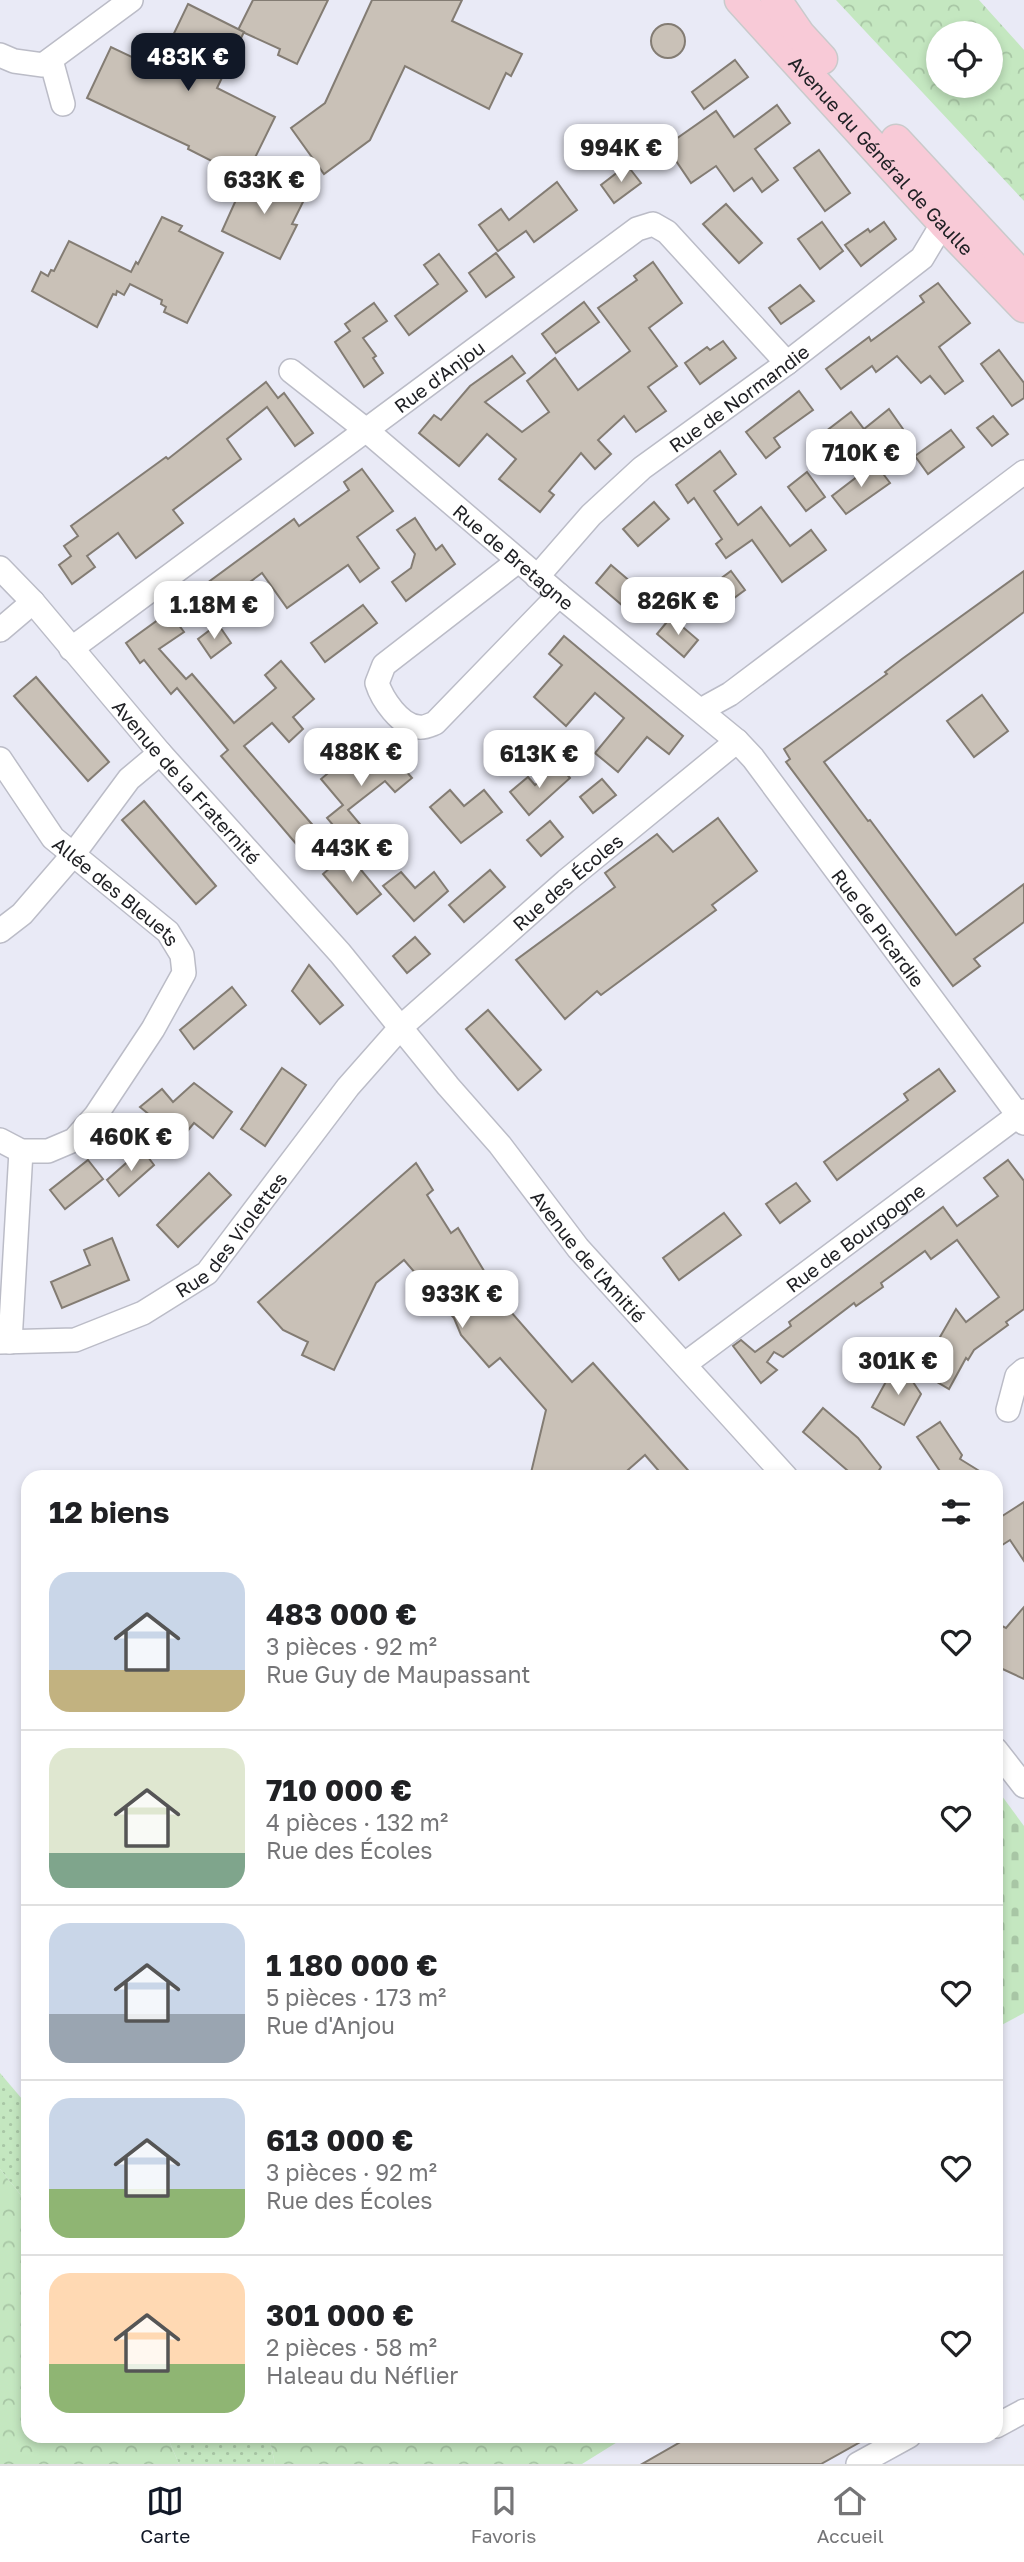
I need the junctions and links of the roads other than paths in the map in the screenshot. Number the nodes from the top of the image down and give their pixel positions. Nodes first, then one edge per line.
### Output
1 (131, 0) edge
2 (740, 0) edge
3 (776, 0) edge
4 (0, 55) edge
5 (51, 60) junction
6 (63, 104) dead end
7 (943, 223) junction
8 (1024, 278) edge
9 (1024, 307) edge
10 (787, 363) junction
11 (291, 371) dead end
12 (366, 430) junction
13 (1024, 472) edge
14 (518, 561) junction
15 (0, 568) edge
16 (537, 577) junction
17 (559, 595) junction
18 (33, 602) junction
19 (0, 630) edge
20 (71, 649) junction
21 (701, 709) junction
22 (737, 741) junction
23 (160, 753) junction
24 (0, 759) edge
25 (72, 856) junction
26 (0, 931) edge
27 (401, 1027) junction
28 (1022, 1116) edge
29 (0, 1140) edge
30 (21, 1151) junction
31 (5, 1342) edge
32 (685, 1364) junction
33 (1024, 1370) edge
34 (1008, 1410) dead end
35 (780, 1470) edge
36 (1003, 1759) edge
37 (1024, 1786) edge
38 (1024, 2412) edge
39 (1003, 2422) edge
40 (896, 2443) edge
41 (858, 2464) edge

1 - 5 street
2 - 7 main road, Avenue du Général de Gaulle
3 - 8 main road, Avenue du Général de Gaulle
4 - 5 street
5 - 6 street
7 - 9 main road, Avenue du Général de Gaulle
7 - 10 street, Rue de Normandie
10 - 12 street, Rue d'Anjou
10 - 16 street, Rue de Normandie
11 - 12 street, Rue de Bretagne
12 - 14 street, Rue de Bretagne
12 - 20 street, Rue d'Anjou
13 - 21 street
14 - 16 street, Rue de Bretagne
14 - 17 street
15 - 18 street, Avenue de la Fraternité
16 - 17 street, Rue de Bretagne
17 - 21 street, Rue de Bretagne
18 - 19 street
18 - 20 street, Avenue de la Fraternité
20 - 23 street, Avenue de la Fraternité
21 - 22 street, Rue de Bretagne
22 - 27 street, Rue des Écoles
22 - 28 street, Rue de Picardie
23 - 25 street
23 - 27 street, Avenue de la Fraternité
24 - 25 street, Allée des Bleuets
25 - 26 street
25 - 30 street, Allée des Bleuets
27 - 31 street, Rue des Violettes
27 - 32 street, Avenue de l'Amitié
28 - 32 street, Rue de Bourgogne
29 - 30 street
30 - 31 street
32 - 35 street, Avenue de l'Amitié
33 - 34 street
36 - 37 street
38 - 39 street
40 - 41 street

